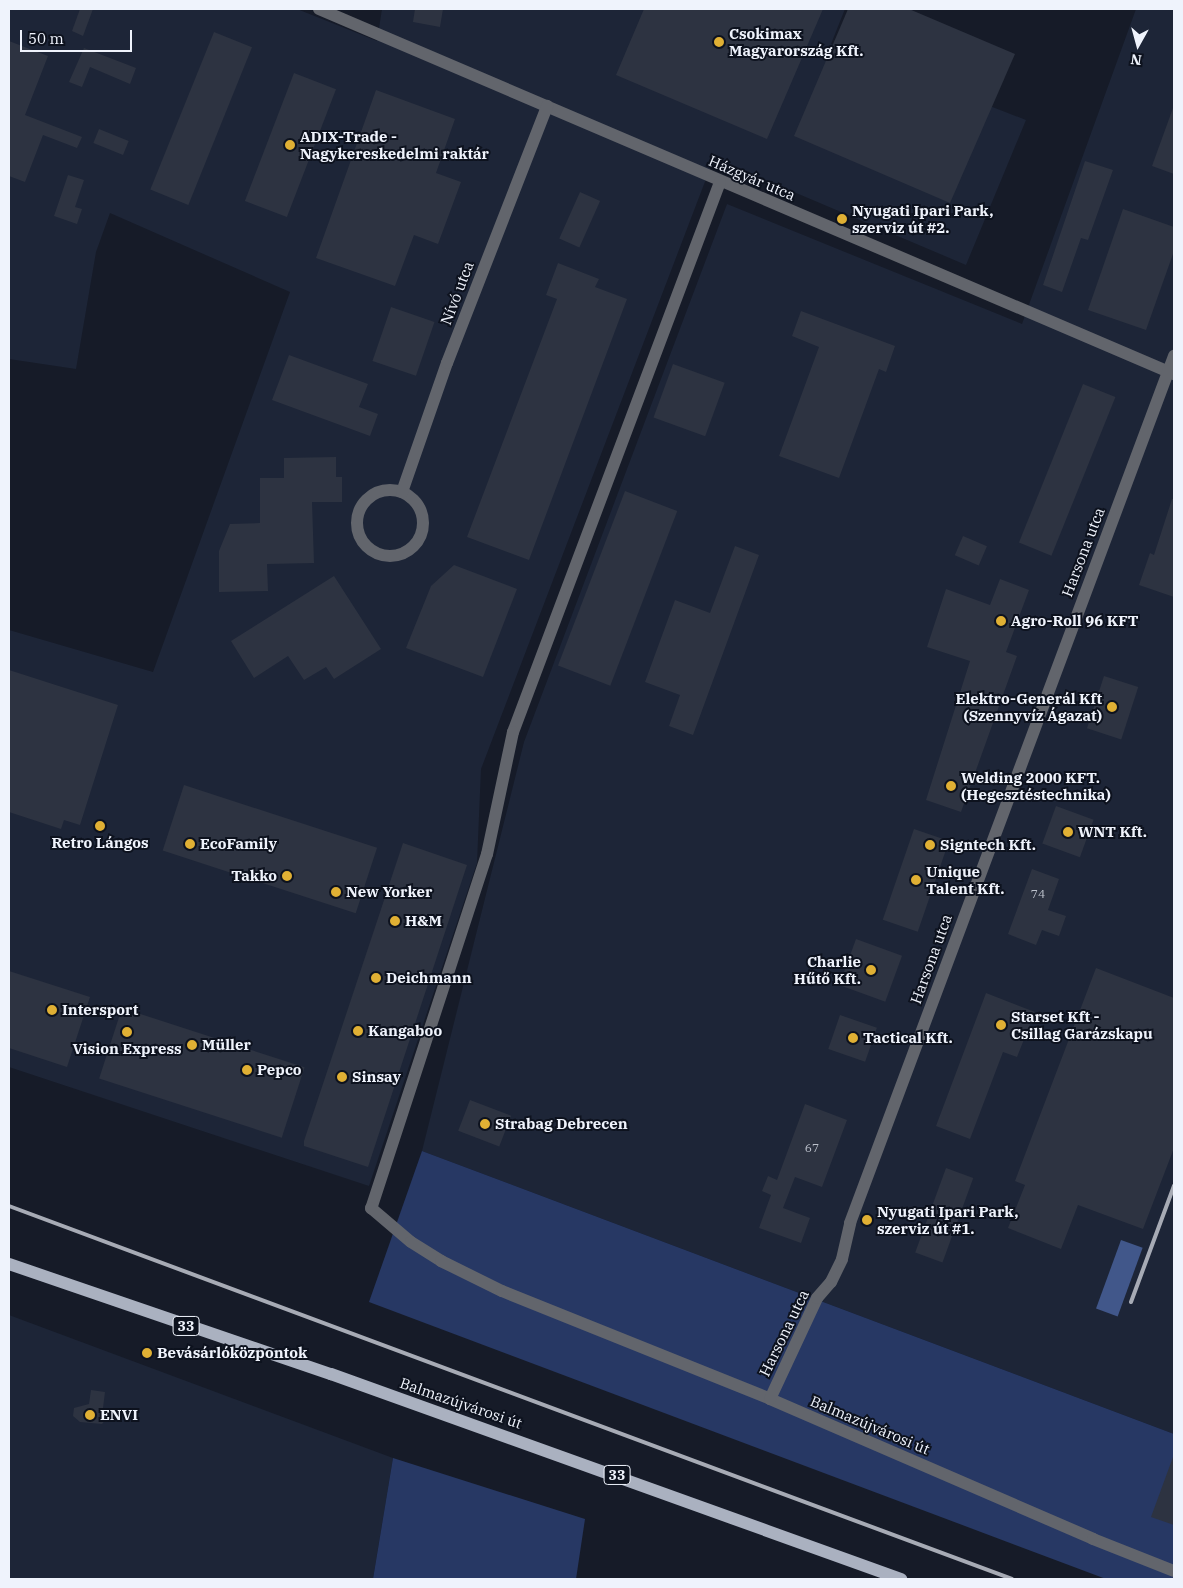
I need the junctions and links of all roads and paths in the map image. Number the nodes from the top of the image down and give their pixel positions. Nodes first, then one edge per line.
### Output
1 (319, 9) edge
2 (547, 106) junction
3 (720, 182) junction
4 (1174, 356) edge
5 (1171, 373) edge
6 (402, 492) junction
7 (9, 1264) edge
8 (770, 1399) junction
9 (1174, 1571) edge
10 (901, 1579) edge

1 - 2 street, Házgyár utca
2 - 3 street, Házgyár utca
2 - 6 street, Nívó utca
3 - 5 street, Házgyár utca
3 - 8 street, Balmazújvárosi út
4 - 5 street, Harsona utca
5 - 8 street, Harsona utca
6 - 6 street
7 - 10 main road, Balmazújvárosi út / 33
8 - 9 street, Balmazújvárosi út

